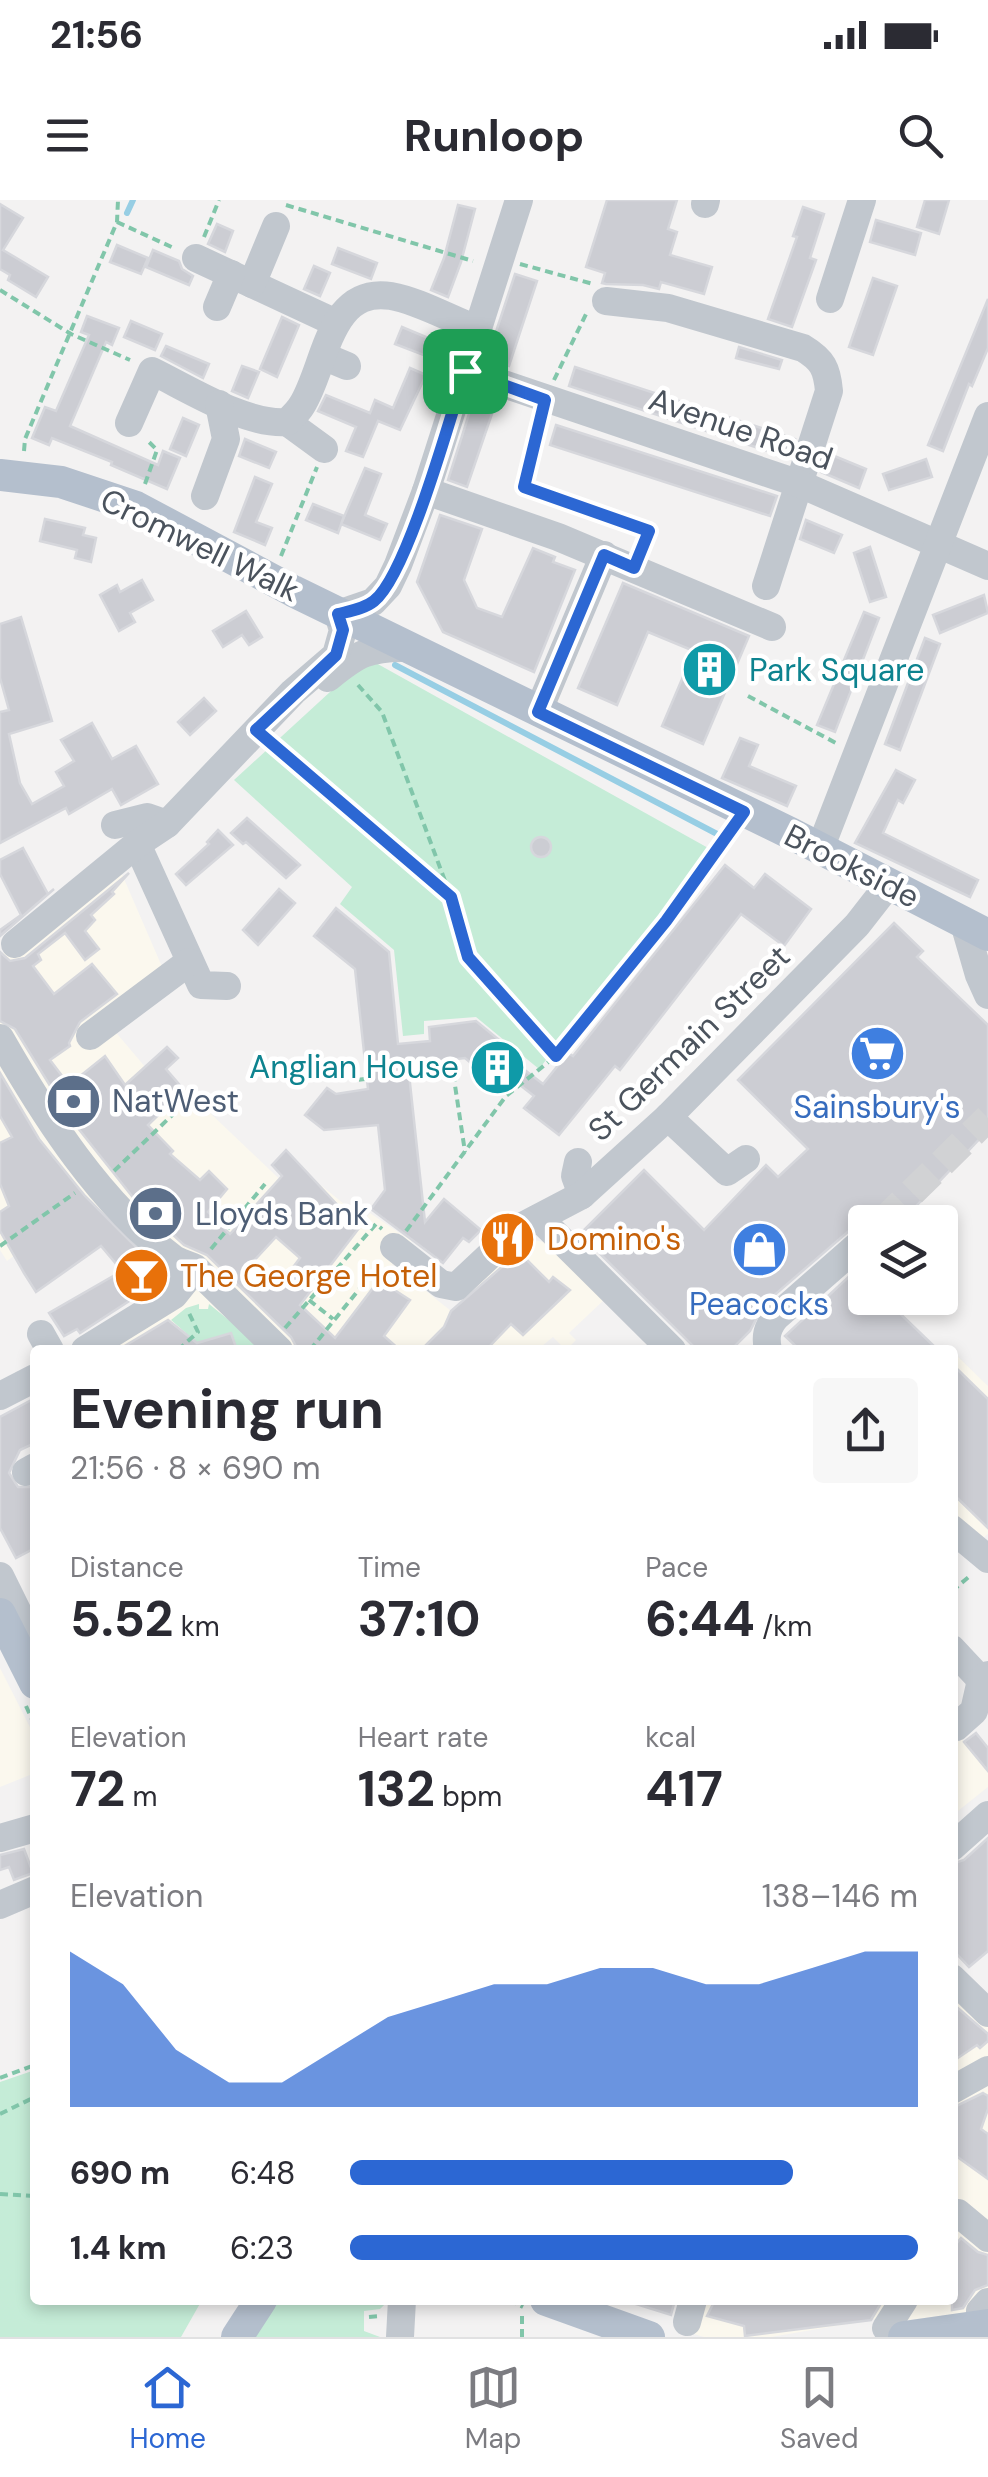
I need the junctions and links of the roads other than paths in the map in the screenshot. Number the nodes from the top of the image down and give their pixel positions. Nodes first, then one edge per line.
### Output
1 (519, 200) edge
2 (861, 200) edge
3 (274, 213) edge
4 (196, 258) road end
5 (242, 279) junction
6 (830, 299) dead end
7 (597, 306) road end
8 (216, 307) dead end
9 (336, 322) junction
10 (478, 330) junction
11 (465, 371) junction
12 (220, 404) junction
13 (988, 416) edge
14 (286, 422) junction
15 (130, 423) road end
16 (324, 450) road end
17 (11, 475) edge
18 (800, 484) junction
19 (426, 491) junction
20 (205, 496) dead end
21 (939, 542) junction
22 (604, 555) junction
23 (988, 566) edge
24 (766, 586) dead end
25 (338, 614) junction
26 (772, 628) dead end
27 (407, 648) junction
28 (538, 712) junction
29 (261, 726) junction
30 (167, 824) junction
31 (115, 825) dead end
32 (136, 844) junction
33 (820, 849) junction
34 (888, 884) junction
35 (976, 929) edge
36 (15, 944) dead end
37 (189, 962) junction
38 (227, 986) dead end
39 (988, 995) edge
40 (90, 1036) dead end
41 (0, 1038) edge
42 (668, 1117) junction
43 (746, 1160) dead end
44 (578, 1162) dead end
45 (582, 1196) junction
46 (529, 1223) junction
47 (396, 1244) road end
48 (848, 1254) edge
49 (177, 1262) junction
50 (226, 1300) junction
51 (180, 1302) junction
52 (279, 1342) edge
53 (97, 1345) edge
54 (666, 1345) edge
55 (767, 1345) edge
56 (30, 1382) edge
57 (0, 1396) edge
58 (958, 1535) edge
59 (988, 1560) edge
60 (0, 1576) edge
61 (0, 1614) edge
62 (30, 1637) edge
63 (958, 1654) edge
64 (30, 1673) edge
65 (984, 1678) edge
66 (958, 1724) edge
67 (30, 1829) edge
68 (0, 1838) edge
69 (30, 1892) edge
70 (0, 1905) edge
71 (958, 1984) edge
72 (988, 2014) edge
73 (988, 2070) edge
74 (958, 2087) edge
75 (958, 2214) edge
76 (988, 2238) edge
77 (258, 2305) edge
78 (554, 2305) edge
79 (903, 2305) edge
80 (986, 2314) edge
81 (895, 2332) edge
82 (237, 2337) edge
83 (648, 2337) edge

1 - 10 street
2 - 6 street
3 - 5 street
4 - 5 street
5 - 8 street
5 - 9 street
7 - 18 street
9 - 10 street
9 - 14 street
10 - 11 street
11 - 18 street, Avenue Road
11 - 19 street
12 - 14 street
12 - 15 street
12 - 20 street
13 - 21 street
14 - 16 street
17 - 25 main road, Cromwell Walk
18 - 21 street, Avenue Road
18 - 24 street
19 - 22 street
19 - 25 street
21 - 23 street, Avenue Road
21 - 33 street
22 - 26 street
22 - 28 street
25 - 27 main road, Brookside
25 - 29 street
27 - 28 main road, Brookside
27 - 29 street
28 - 33 main road, Brookside
29 - 30 street
30 - 31 street
30 - 32 street
32 - 36 street
32 - 37 street
33 - 34 main road, Brookside
34 - 35 main road, Brookside
34 - 42 street, St Germain Street
35 - 39 street
37 - 38 street
37 - 40 street
41 - 49 street
42 - 43 street
42 - 45 street, St Germain Street
44 - 45 street
45 - 46 street, St Germain Street
46 - 47 street, St Germain Street
46 - 54 street
48 - 55 street
49 - 50 street
49 - 51 street
50 - 51 street
50 - 52 street
51 - 53 street
56 - 57 street
58 - 59 street
60 - 62 street
61 - 64 main road
63 - 65 street
65 - 66 street
67 - 68 street
69 - 70 street
71 - 72 street
73 - 74 street
75 - 76 street
77 - 82 main road
78 - 83 main road
79 - 81 street
80 - 81 main road

